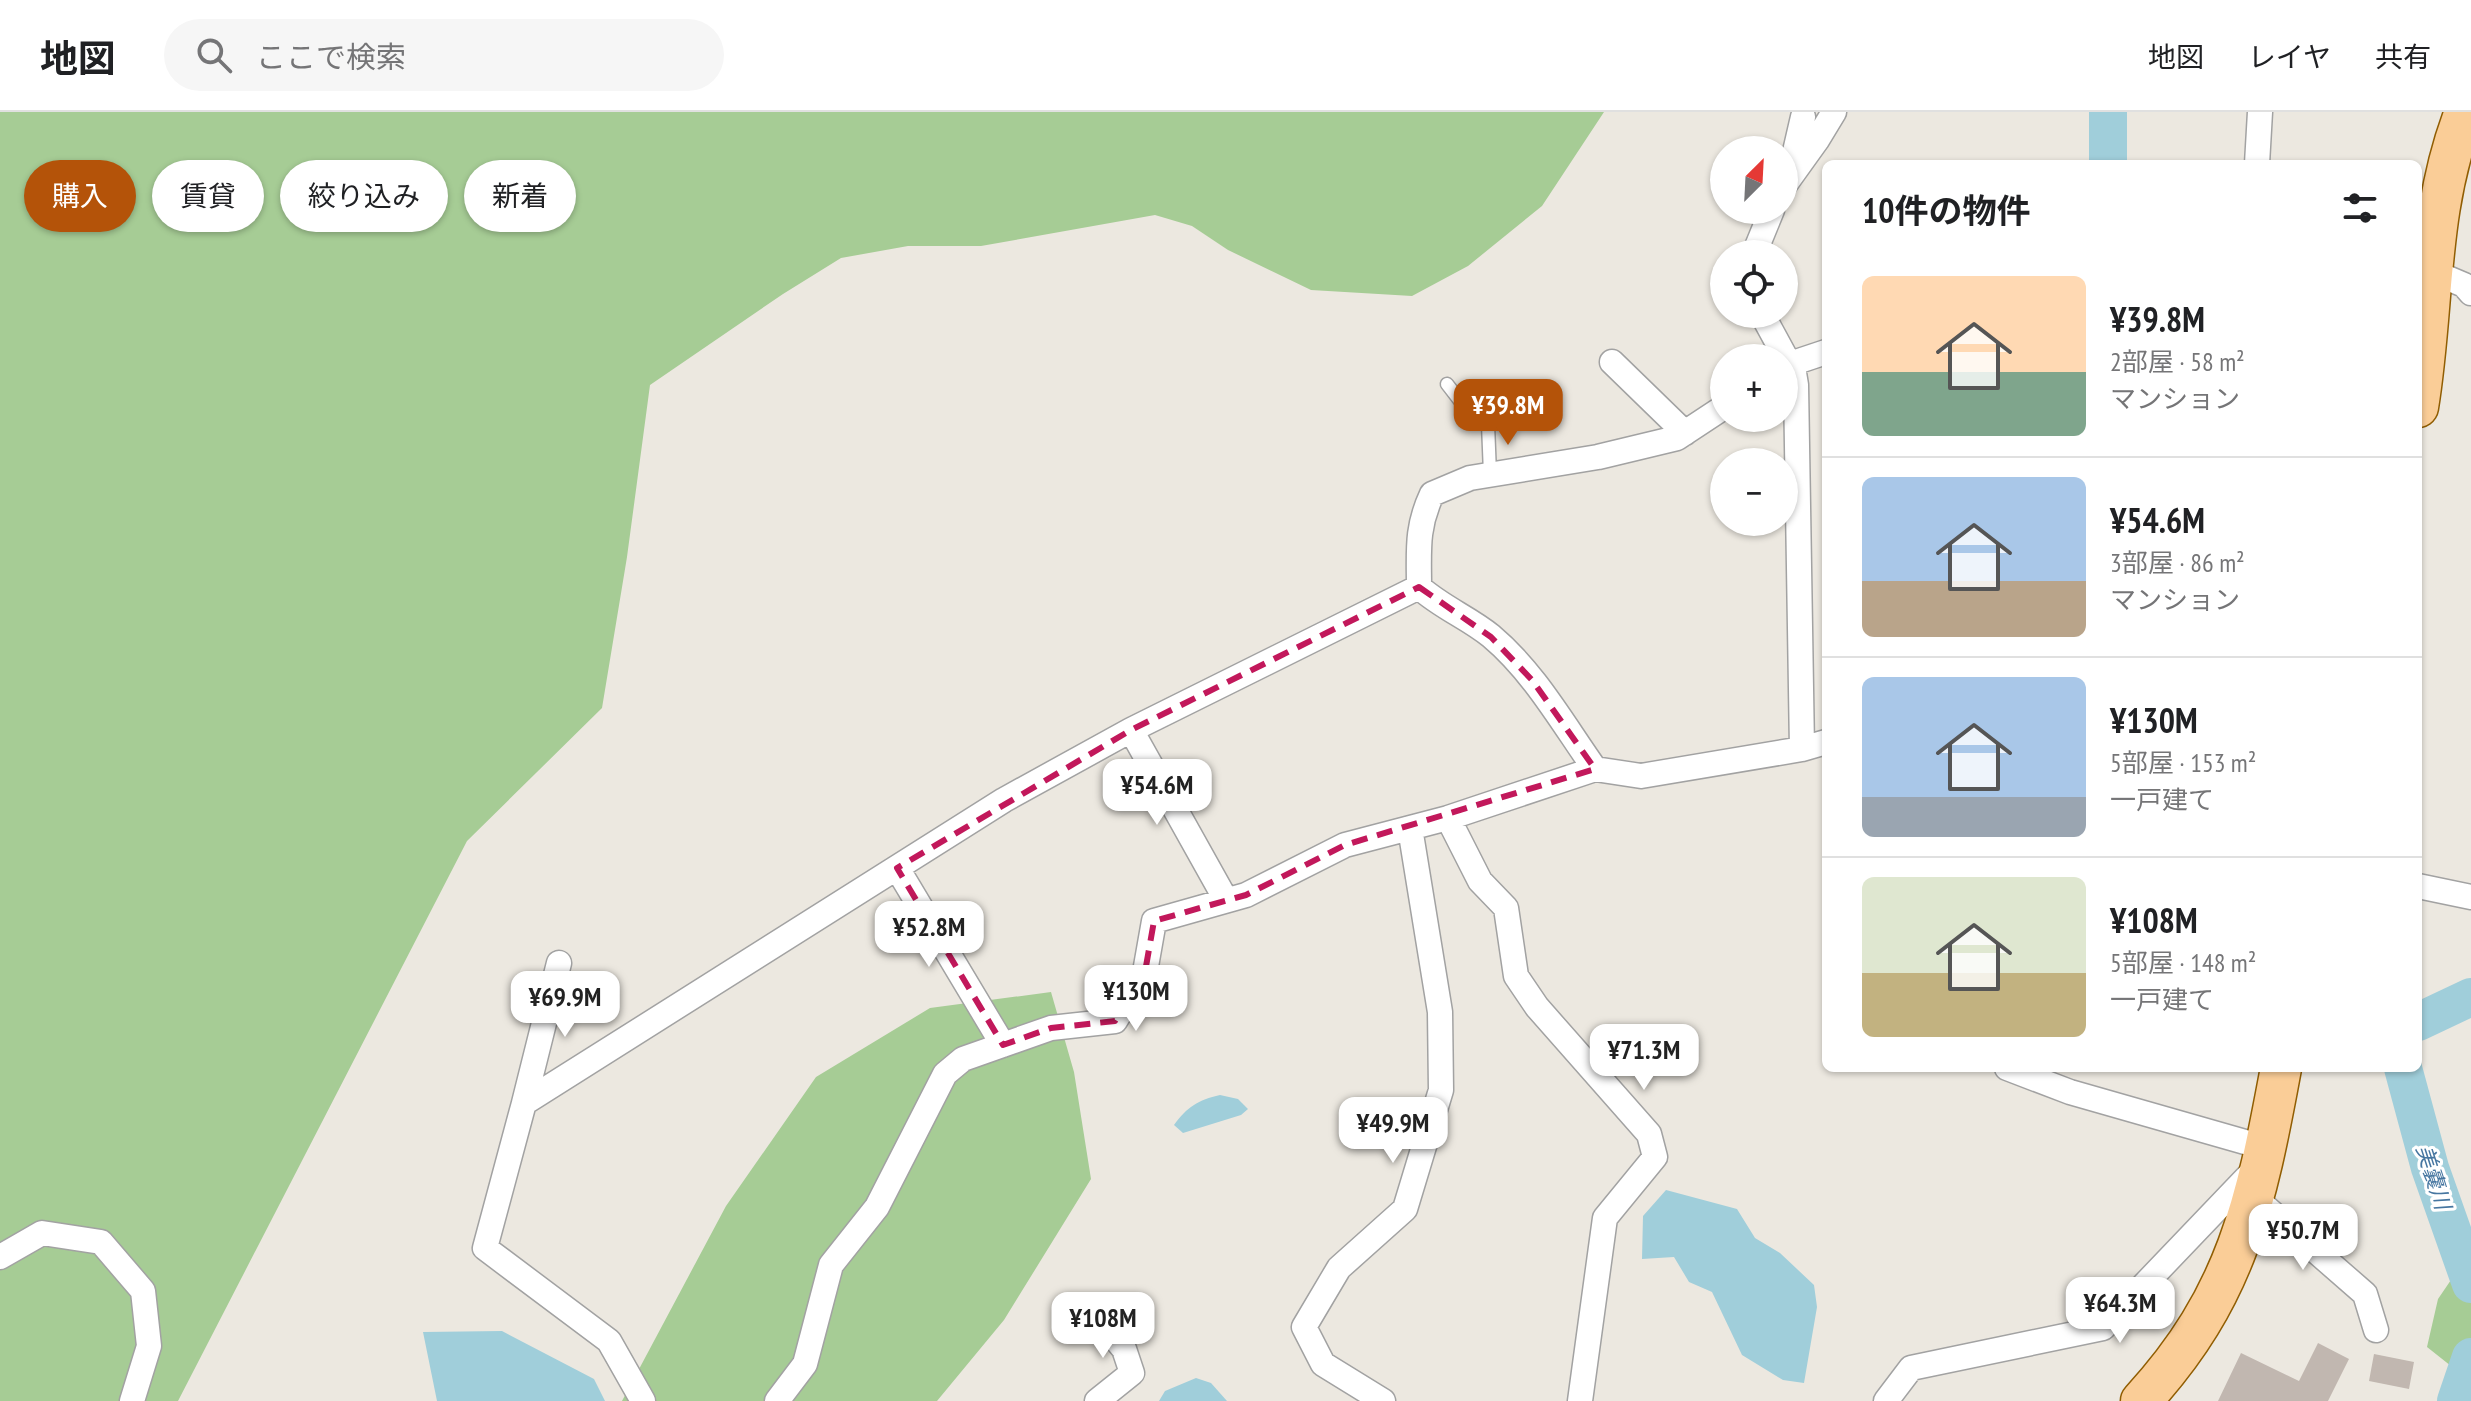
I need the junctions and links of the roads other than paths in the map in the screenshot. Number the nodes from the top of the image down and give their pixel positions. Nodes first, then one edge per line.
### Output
1 (1834, 112) edge
2 (2260, 112) edge
3 (2465, 112) edge
4 (1803, 117) dead end
5 (1798, 137) edge
6 (2257, 160) edge
7 (1798, 166) edge
8 (2471, 293) edge
9 (2426, 294) edge
10 (2422, 350) edge
11 (1822, 353) edge
12 (1798, 361) edge
13 (1612, 362) dead end
14 (1447, 384) dead end
15 (1710, 416) edge
16 (1797, 432) edge
17 (1685, 433) junction
18 (1490, 474) junction
19 (1419, 587) junction
20 (1131, 730) junction
21 (1822, 743) edge
22 (1802, 749) junction
23 (1595, 769) junction
24 (1448, 818) junction
25 (1410, 828) junction
26 (897, 868) junction
27 (2422, 887) edge
28 (2471, 897) edge
29 (1226, 900) junction
30 (559, 963) dead end
31 (1003, 1045) junction
32 (2018, 1072) edge
33 (2074, 1072) edge
34 (2280, 1072) edge
35 (2070, 1092) junction
36 (524, 1103) junction
37 (2262, 1169) junction
38 (0, 1257) edge
39 (1099, 1319) dead end
40 (2376, 1330) dead end
41 (132, 1401) edge
42 (643, 1401) edge
43 (777, 1401) edge
44 (1097, 1401) edge
45 (1383, 1401) edge
46 (1580, 1401) edge
47 (1886, 1401) edge
48 (2141, 1401) edge

1 - 7 street
2 - 6 street
3 - 9 main road
4 - 5 street
8 - 9 street
9 - 10 main road
11 - 12 street
13 - 17 street
14 - 18 lane
15 - 17 street
16 - 22 street
17 - 18 street
18 - 19 street
19 - 20 street
19 - 23 street
20 - 26 street
20 - 29 street
21 - 22 street
22 - 23 street
23 - 24 street
24 - 25 street
24 - 46 street
25 - 29 street
25 - 45 street
26 - 31 street
26 - 36 street
27 - 28 street
29 - 31 street
30 - 36 street
31 - 43 street
32 - 35 street
33 - 35 street
34 - 37 main road
35 - 37 street
36 - 42 street
37 - 40 street
37 - 47 street
37 - 48 main road
38 - 41 street
39 - 44 street

